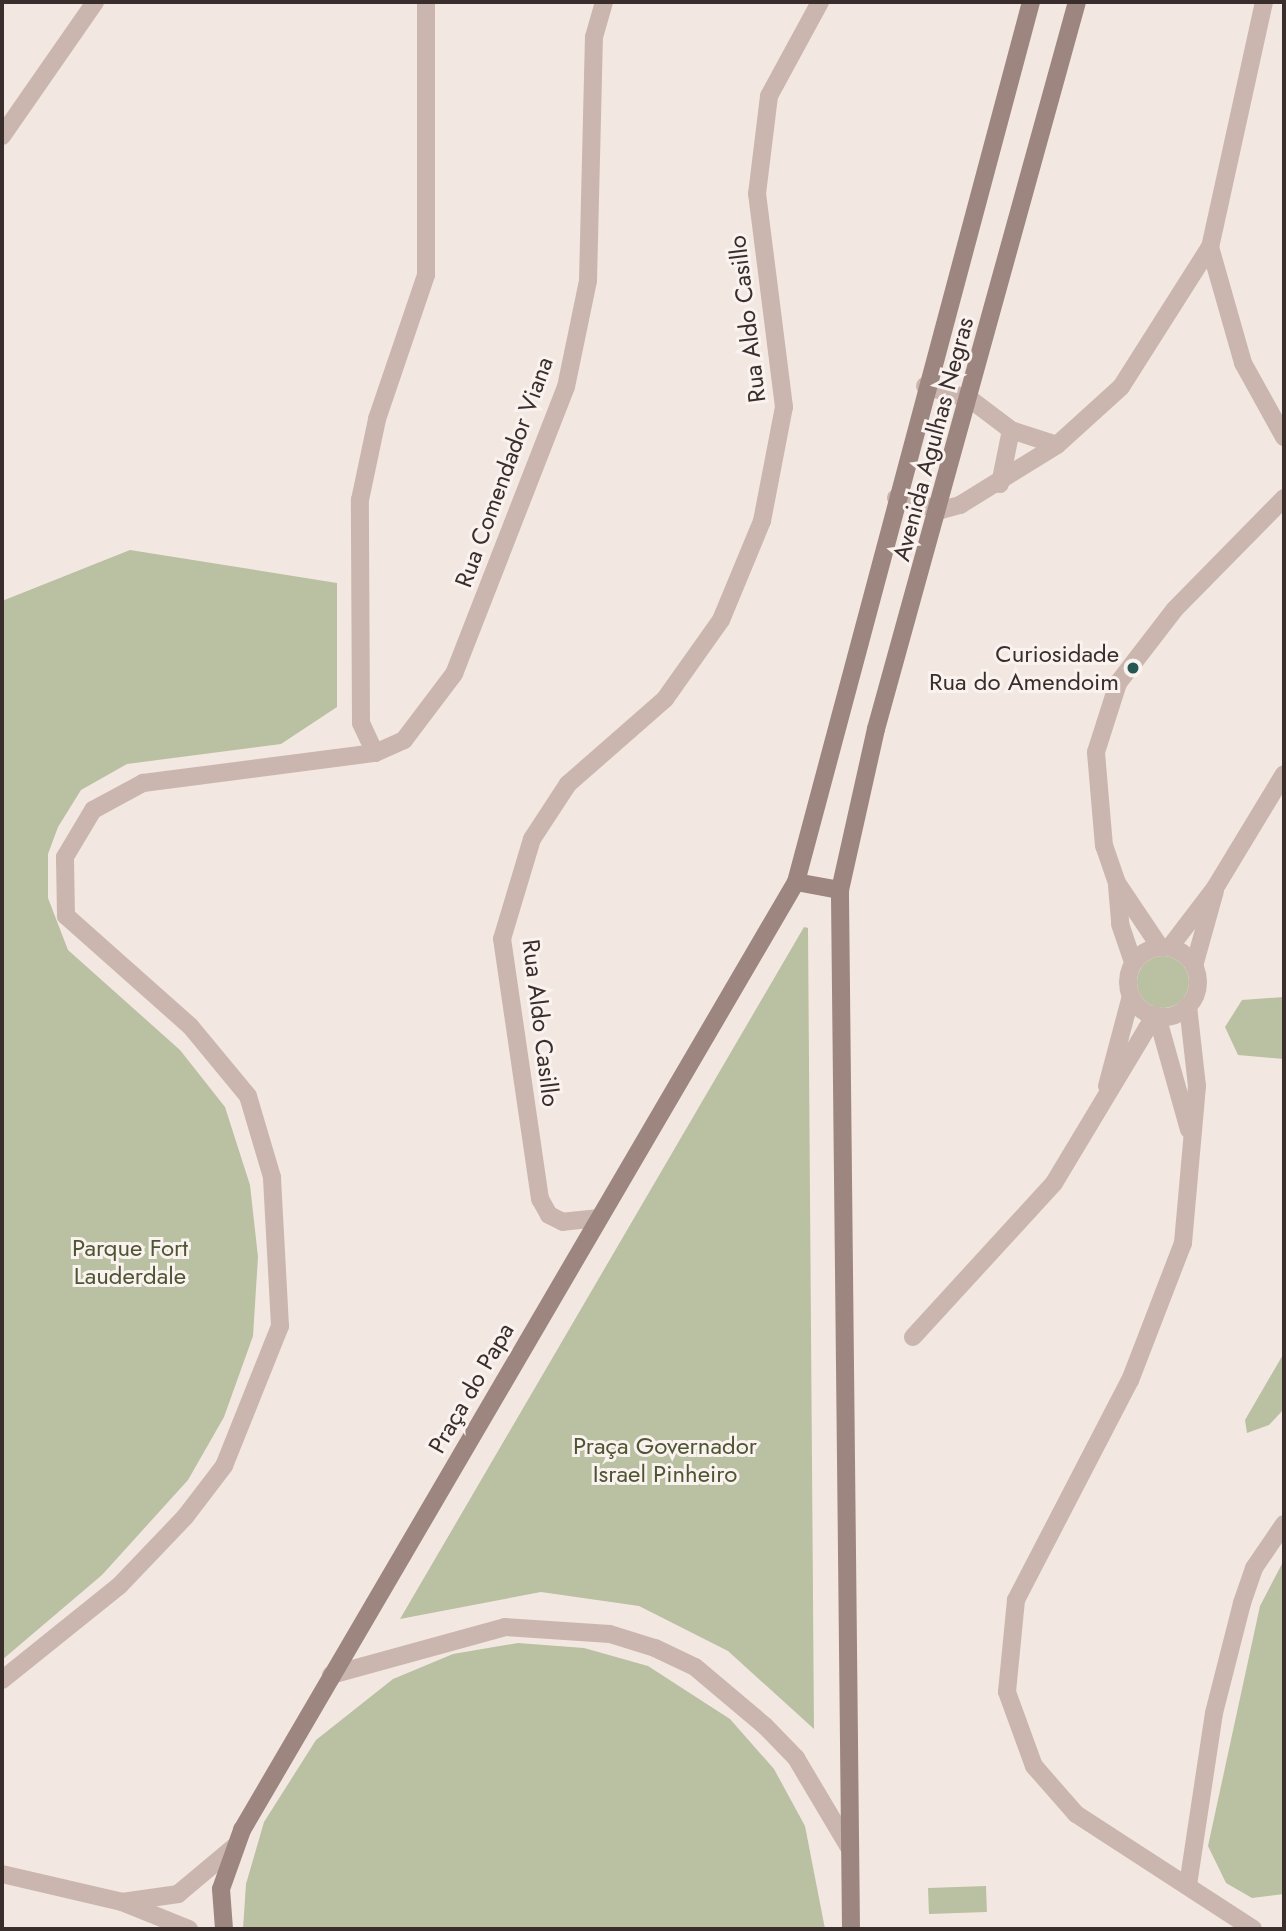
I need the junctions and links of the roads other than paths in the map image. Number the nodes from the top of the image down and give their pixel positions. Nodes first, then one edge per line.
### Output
1 (95, 2) edge
2 (426, 2) edge
3 (604, 2) edge
4 (820, 2) edge
5 (1031, 2) edge
6 (1077, 2) edge
7 (1264, 2) edge
8 (2, 136) edge
9 (1210, 247) junction
10 (925, 386) junction
11 (970, 399) junction
12 (1011, 430) junction
13 (1284, 437) edge
14 (1057, 445) junction
15 (1000, 484) junction
16 (896, 498) junction
17 (1284, 498) edge
18 (941, 510) junction
19 (375, 753) junction
20 (1284, 774) edge
21 (796, 882) junction
22 (1117, 883) junction
23 (1215, 888) junction
24 (840, 890) junction
25 (1165, 947) junction
26 (1133, 962) junction
27 (1194, 966) junction
28 (1131, 996) junction
29 (1188, 1006) junction
30 (1156, 1016) junction
31 (1101, 1106) junction
32 (1193, 1144) junction
33 (599, 1218) junction
34 (913, 1337) dead end
35 (1284, 1524) edge
36 (331, 1675) junction
37 (2, 1680) edge
38 (234, 1847) junction
39 (850, 1849) junction
40 (2, 1874) edge
41 (1188, 1885) junction
42 (122, 1902) junction
43 (189, 1929) edge
44 (224, 1929) edge
45 (851, 1929) edge
46 (1252, 1929) edge

1 - 8 street
2 - 19 street
3 - 19 street, Rua Comendador Viana
4 - 33 street, Rua Aldo Casillo
5 - 10 street, Avenida Agulhas Negras
6 - 11 street, Avenida Agulhas Negras
7 - 9 street
9 - 13 street
9 - 14 street
10 - 11 street
10 - 16 street, Avenida Agulhas Negras
11 - 12 street
11 - 18 street, Avenida Agulhas Negras
12 - 14 street
12 - 15 street
14 - 15 street
15 - 18 street
16 - 18 street
16 - 21 street, Avenida Agulhas Negras
17 - 22 street
18 - 24 street, Avenida Agulhas Negras
19 - 37 street, Rua Comendador Viana
20 - 23 street
21 - 24 street
21 - 33 street, Praça do Papa
22 - 25 street
22 - 26 street
23 - 25 street
23 - 27 street
24 - 39 street
25 - 26 street
25 - 27 street
26 - 28 street
27 - 29 street
28 - 30 street
28 - 31 street
29 - 30 street
29 - 32 street
30 - 31 street
30 - 32 street
31 - 34 street
32 - 41 street
33 - 36 street, Praça do Papa
35 - 41 street
36 - 38 street, Praça do Papa
36 - 39 street
38 - 42 street
38 - 44 street, Praça do Papa
39 - 45 street
40 - 42 street
41 - 46 street
42 - 43 street

